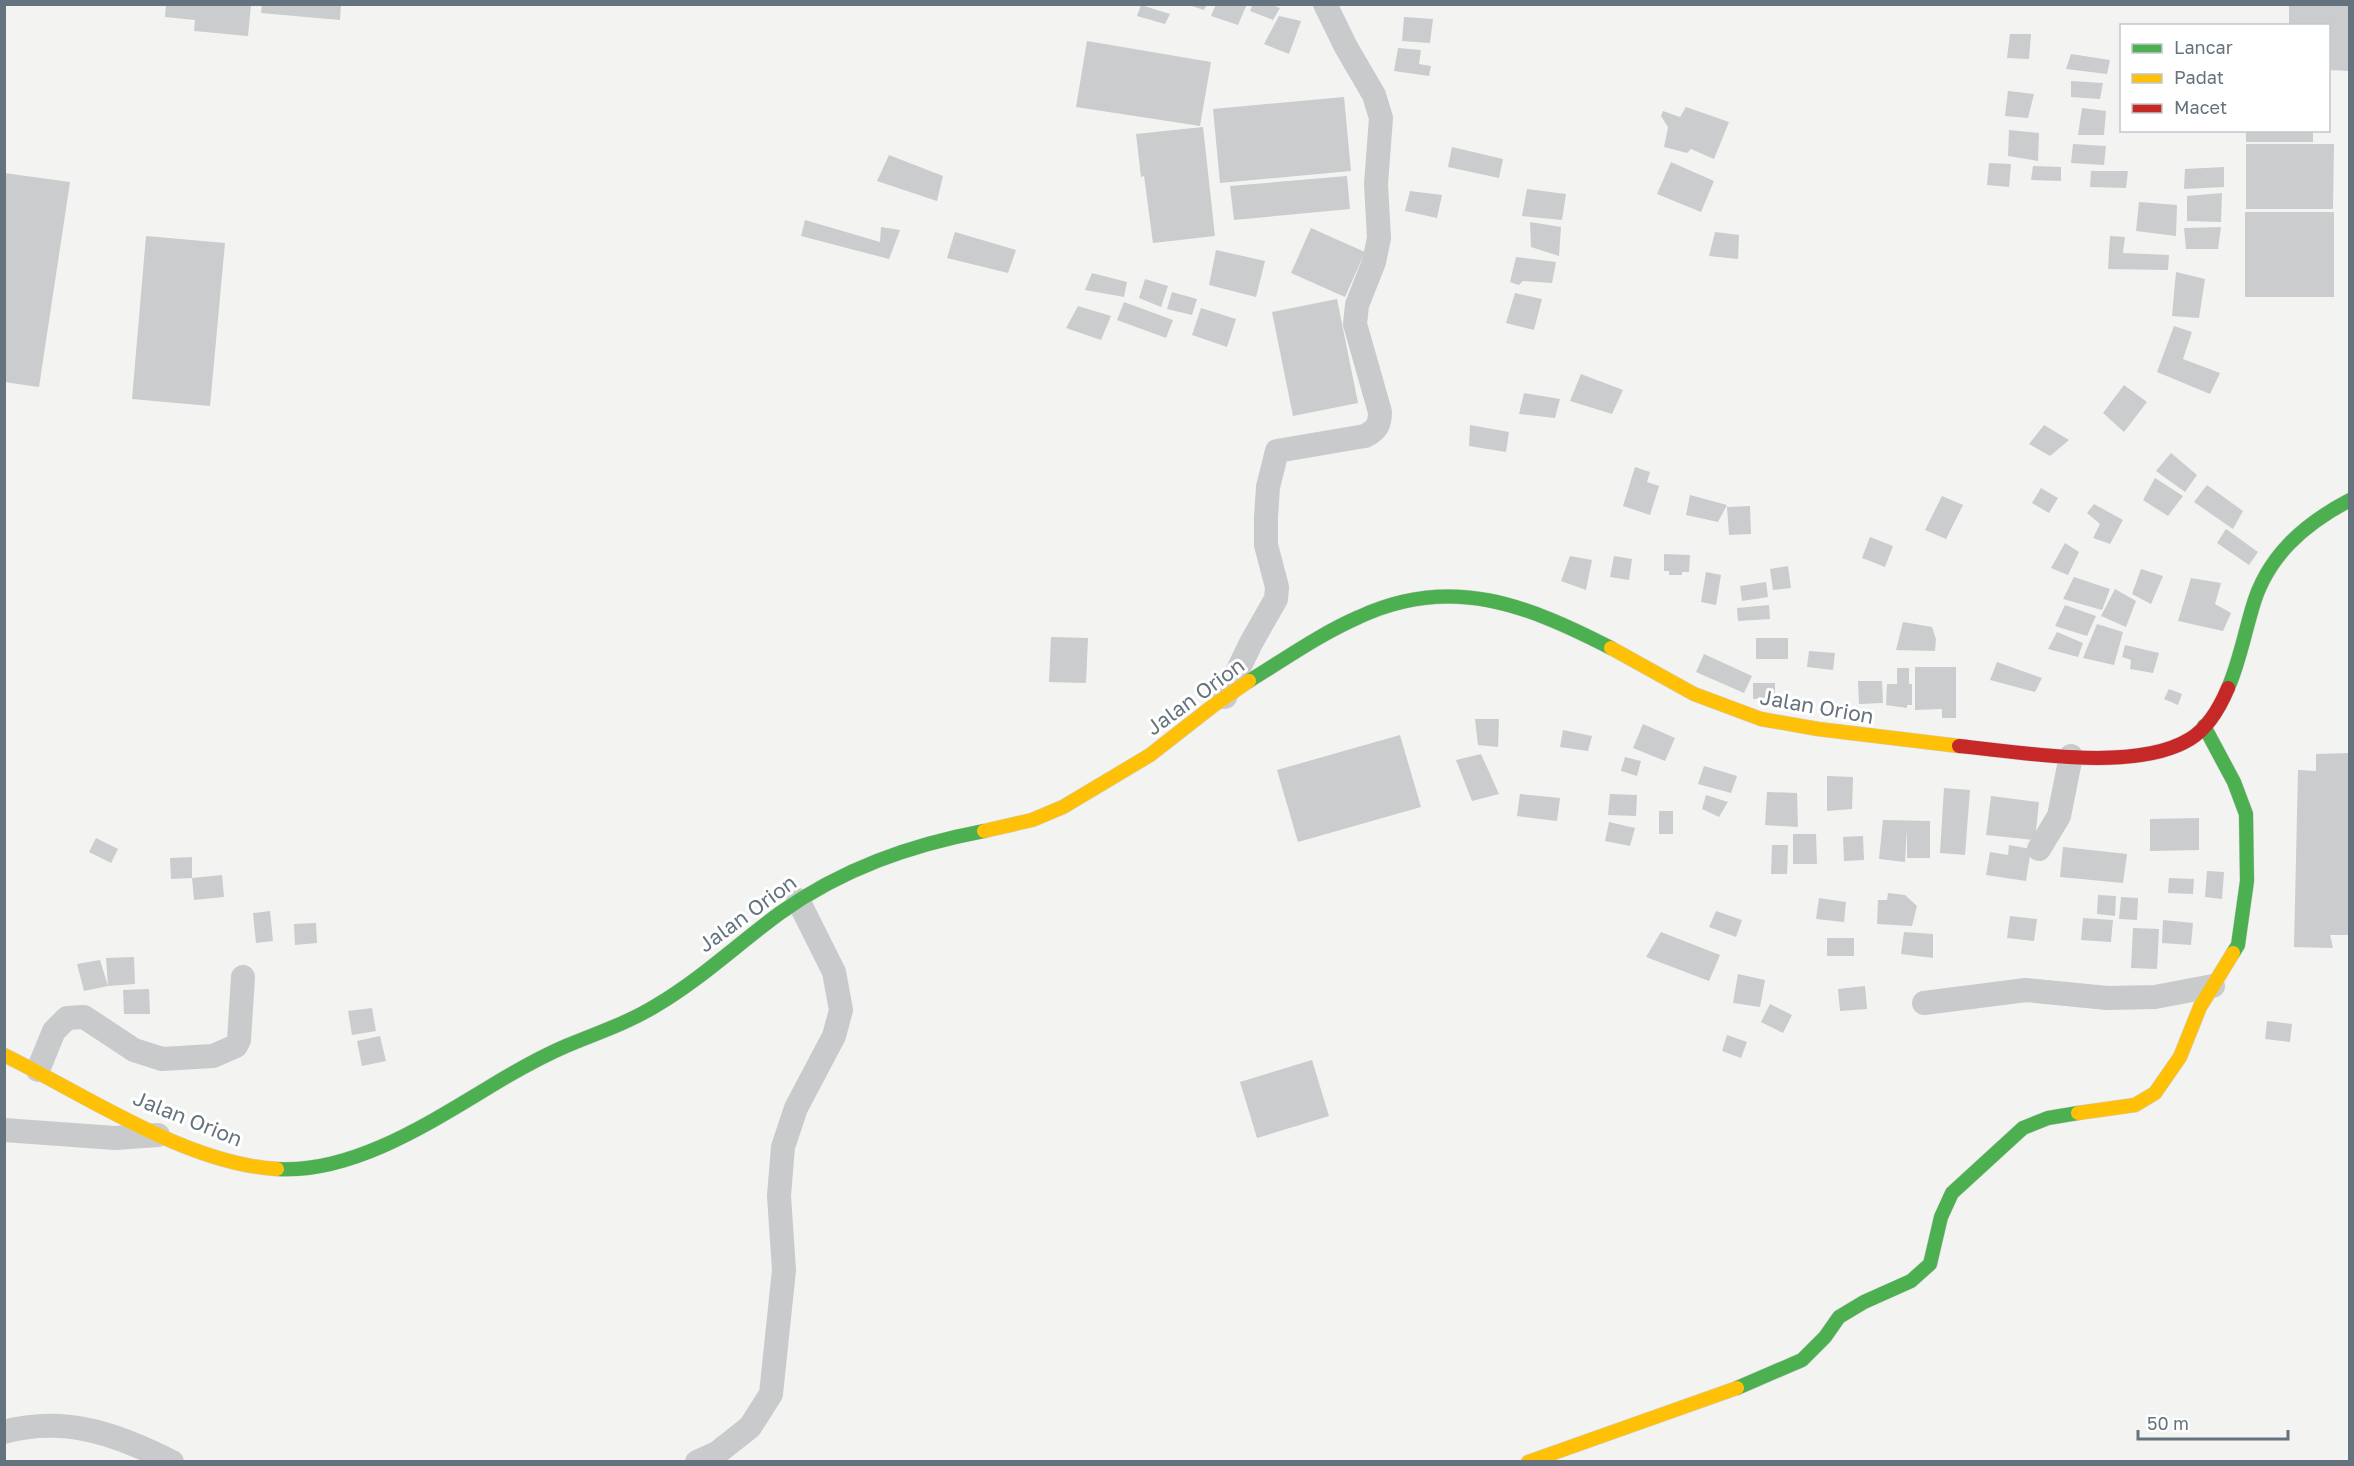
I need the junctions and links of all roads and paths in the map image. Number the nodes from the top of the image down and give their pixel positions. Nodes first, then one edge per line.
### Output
1 (1325, 4) edge
2 (2349, 500) edge
3 (1225, 697) junction
4 (2204, 726) junction
5 (2072, 756) junction
6 (2039, 849) dead end
7 (798, 900) junction
8 (243, 977) dead end
9 (2213, 986) junction
10 (1924, 1003) dead end
11 (4, 1055) edge
12 (38, 1070) junction
13 (4, 1130) edge
14 (161, 1135) junction
15 (4, 1432) edge
16 (172, 1461) edge
17 (697, 1461) edge
18 (1528, 1461) edge

1 - 3 street
2 - 4 main road, Jalan Orion
3 - 5 main road, Jalan Orion
3 - 7 main road, Jalan Orion
4 - 5 main road, Jalan Orion
4 - 9 main road
5 - 6 street
7 - 14 main road, Jalan Orion
7 - 17 street
8 - 12 street
9 - 10 street
9 - 18 main road
11 - 12 main road, Jalan Orion
12 - 14 main road, Jalan Orion
13 - 14 street
15 - 16 street

